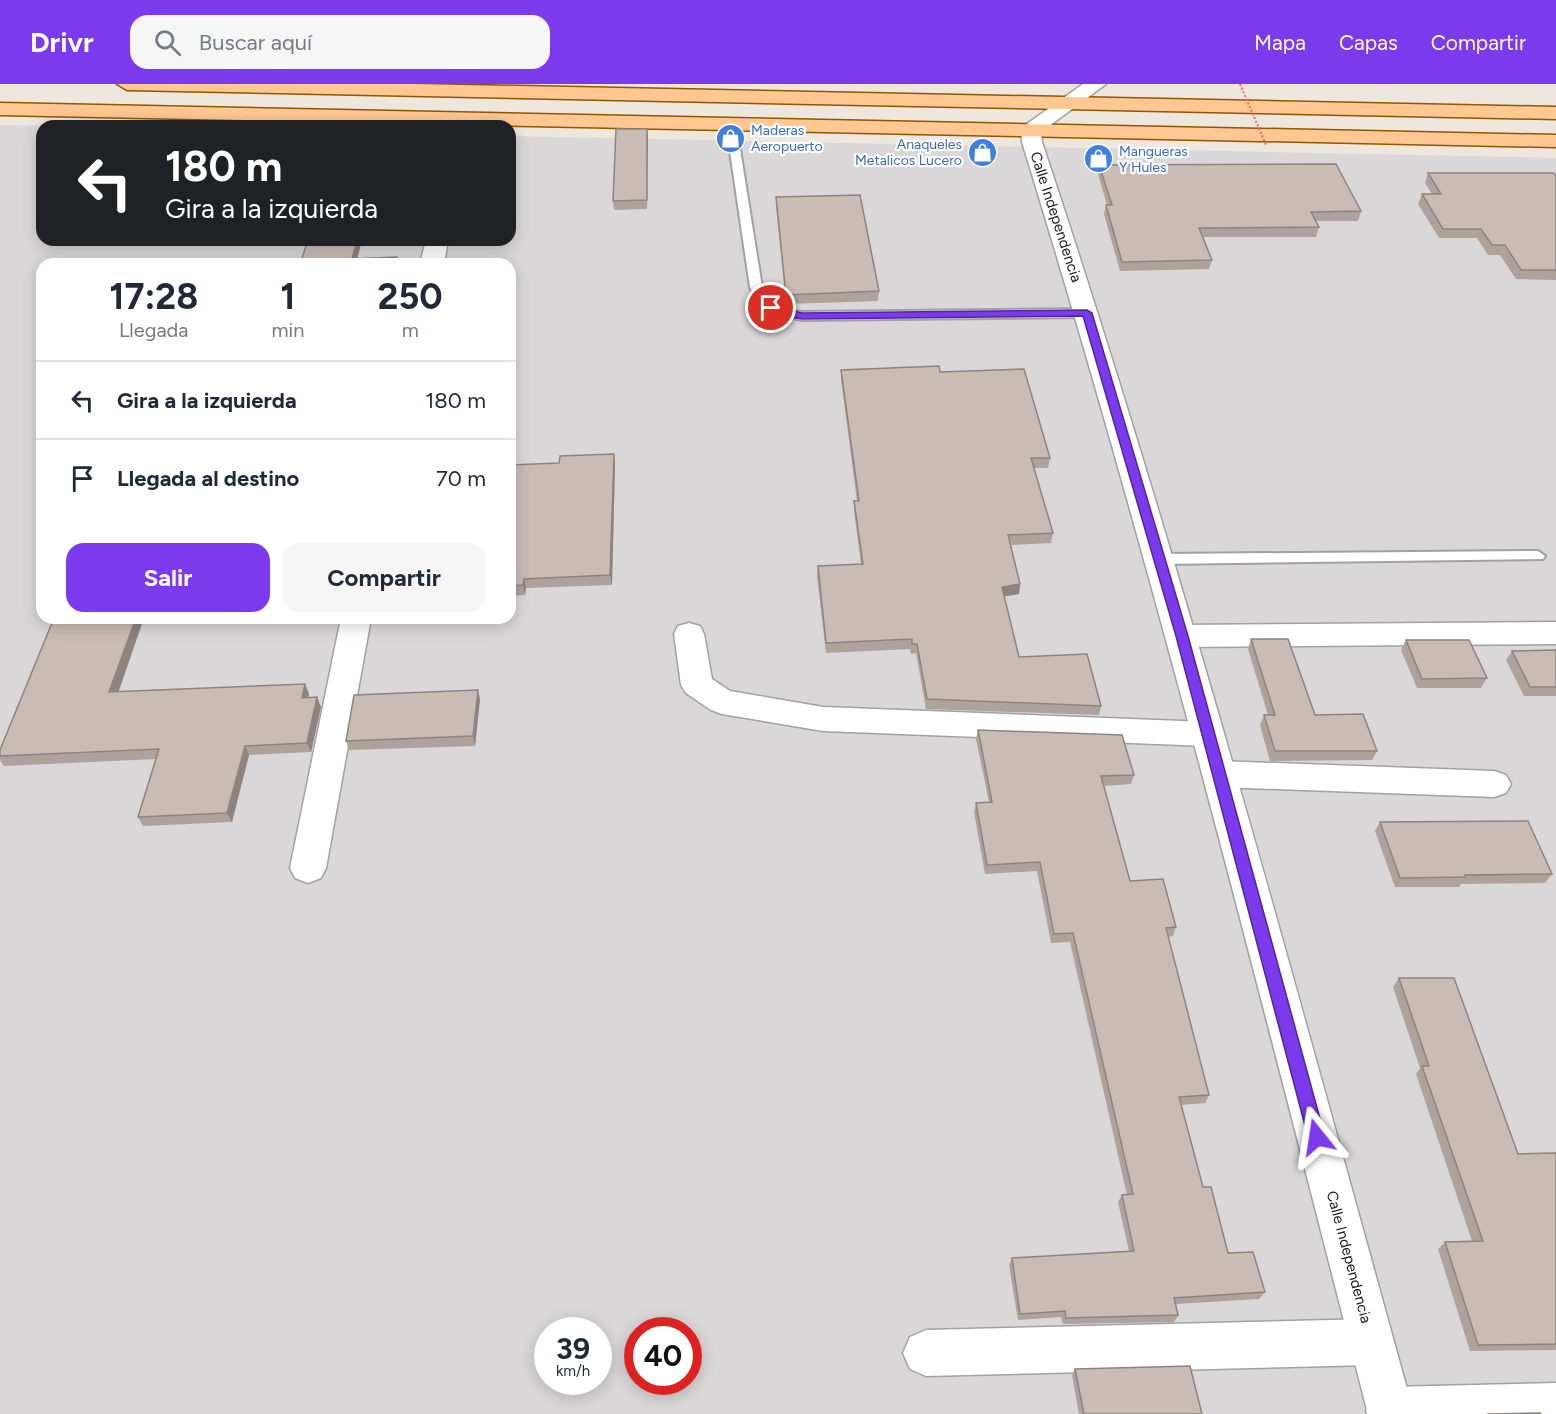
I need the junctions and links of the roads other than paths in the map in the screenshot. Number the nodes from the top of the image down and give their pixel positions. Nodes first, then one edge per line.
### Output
1 (127, 84) edge
2 (1096, 84) edge
3 (588, 89) edge
4 (1064, 105) junction
5 (0, 109) edge
6 (1556, 114) edge
7 (393, 120) edge
8 (516, 122) edge
9 (731, 124) junction
10 (1031, 130) junction
11 (1556, 141) edge
12 (1087, 313) junction
13 (1538, 556) dead end
14 (1160, 559) junction
15 (355, 624) edge
16 (1556, 633) edge
17 (689, 634) dead end
18 (1182, 636) junction
19 (1208, 734) junction
20 (1219, 774) junction
21 (1494, 784) dead end
22 (308, 868) dead end
23 (1371, 1342) junction
24 (926, 1353) dead end
25 (1556, 1406) edge
26 (1390, 1412) edge

1 - 3 main road
2 - 4 street
3 - 4 main road
4 - 6 main road
4 - 10 street
5 - 7 main road
8 - 9 main road
9 - 10 main road
9 - 12 lane
10 - 11 main road
10 - 12 street, Calle Independencia
12 - 14 street, Calle Independencia
13 - 14 lane
14 - 18 street, Calle Independencia
15 - 22 street
16 - 18 street
17 - 19 street
18 - 19 street, Calle Independencia
19 - 20 street, Calle Independencia
20 - 21 street
20 - 23 street, Calle Independencia
23 - 24 street
23 - 26 street, Calle Independencia
25 - 26 street

